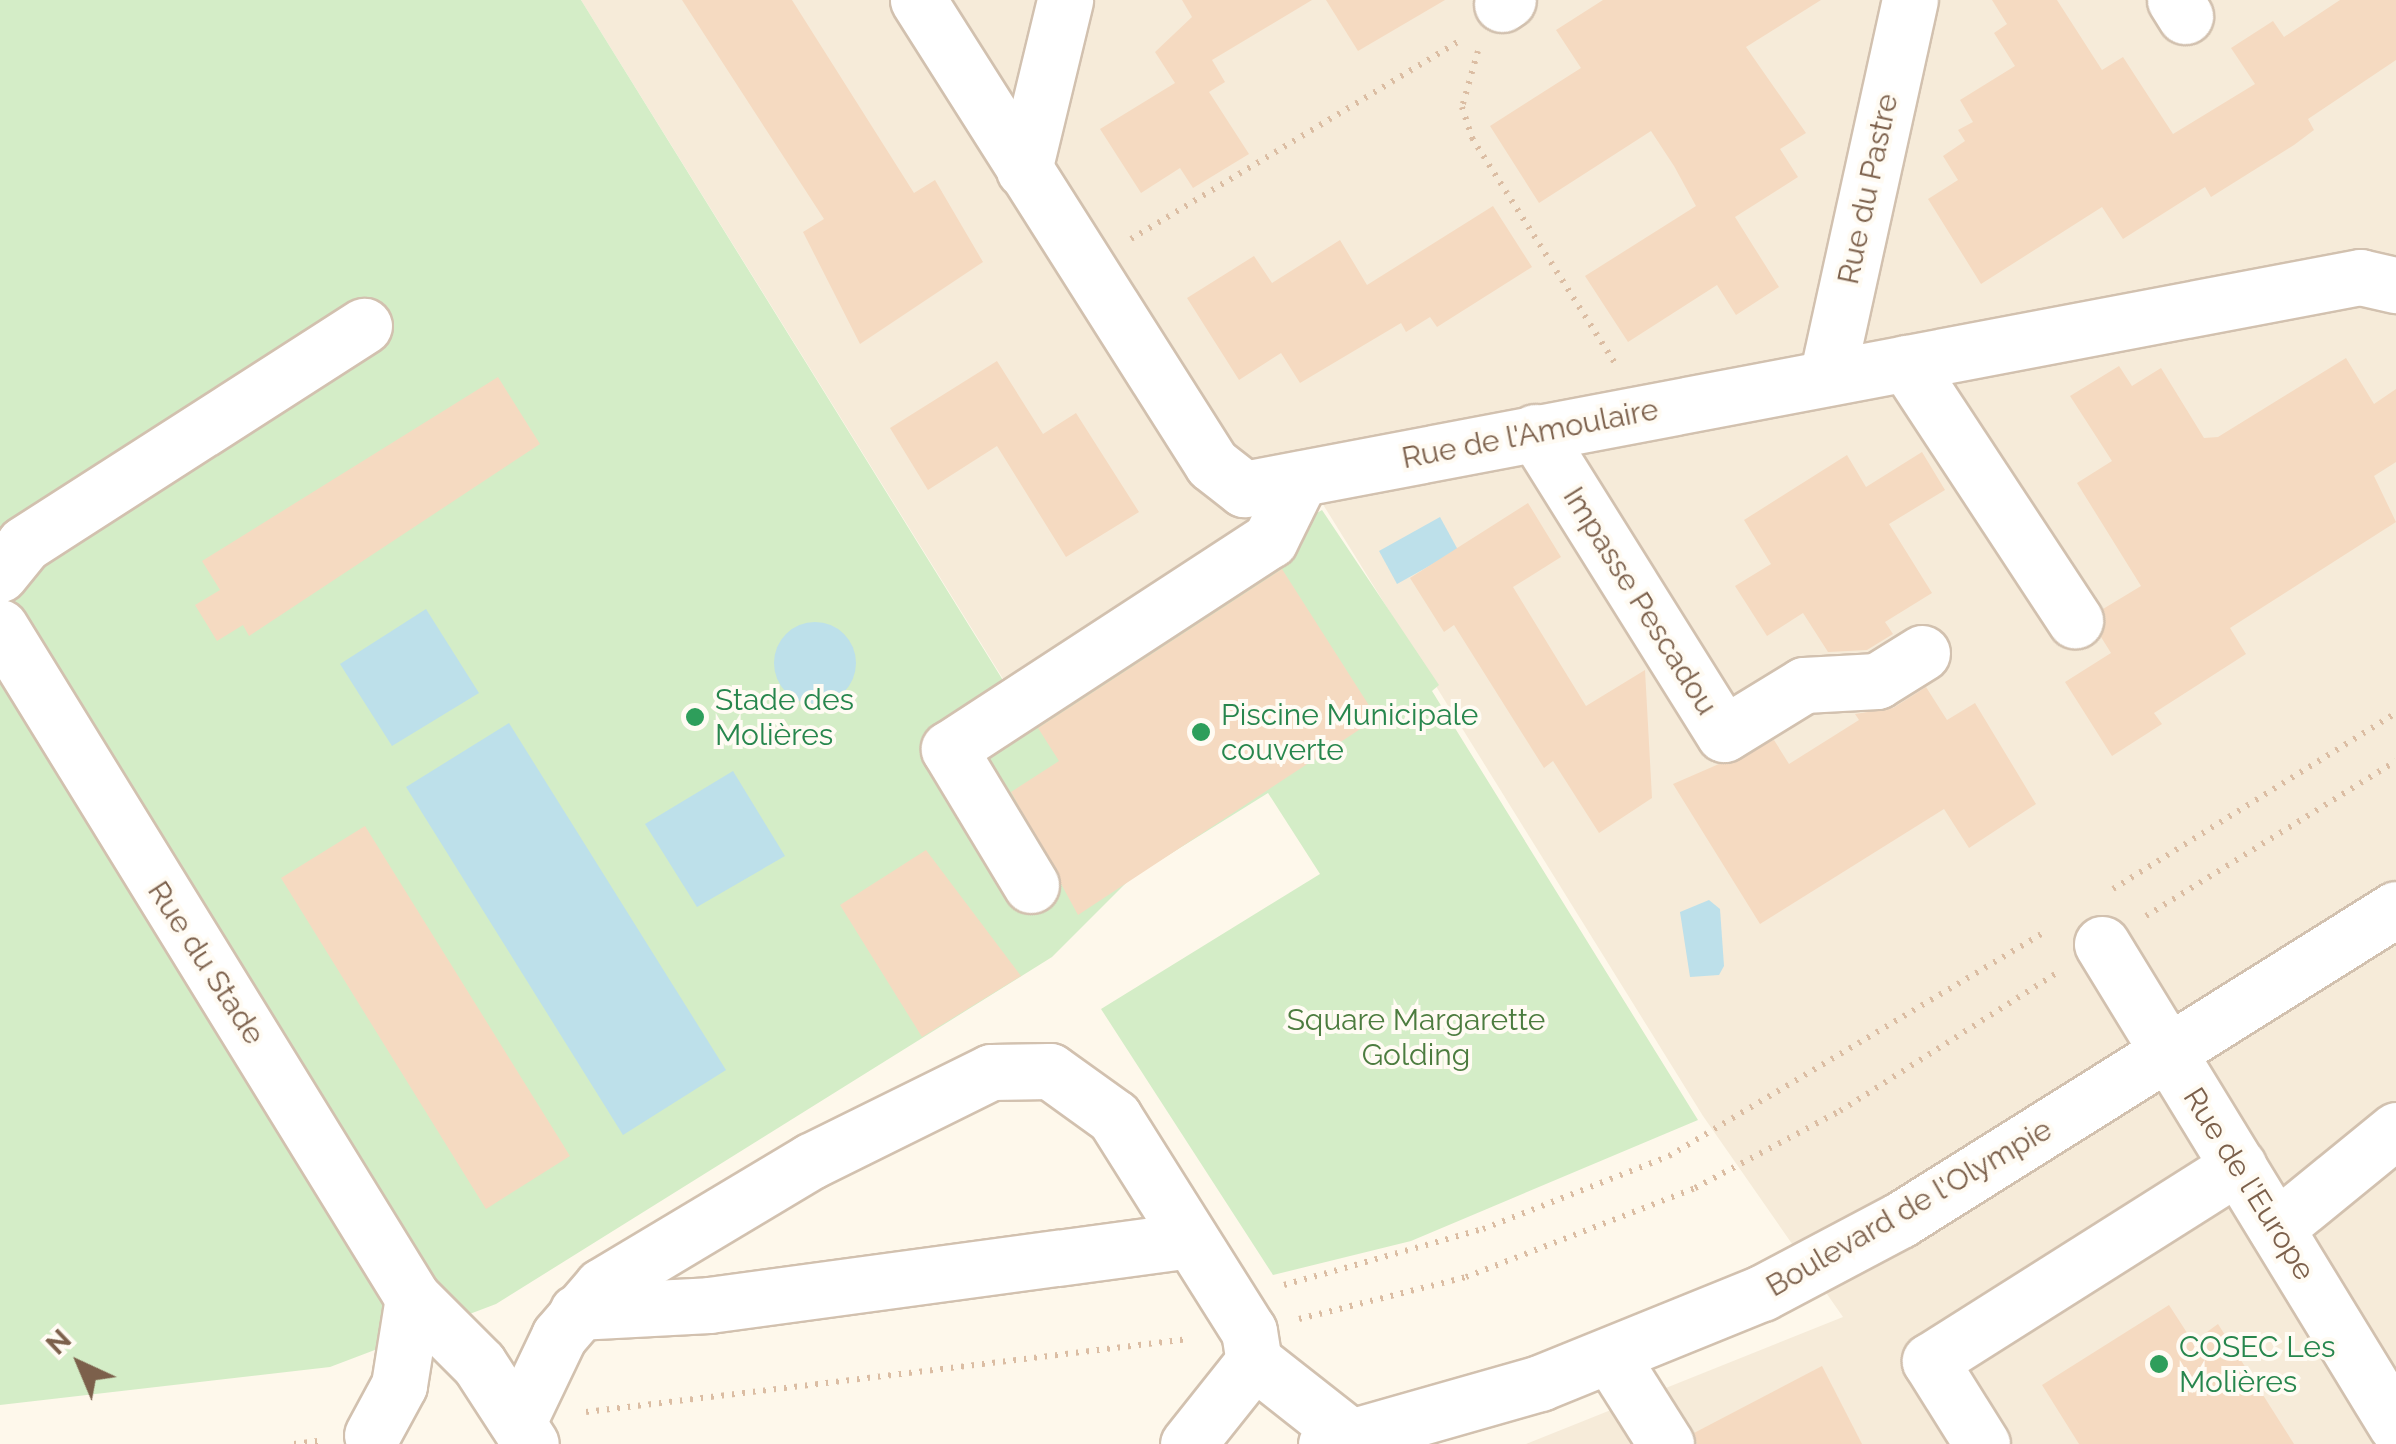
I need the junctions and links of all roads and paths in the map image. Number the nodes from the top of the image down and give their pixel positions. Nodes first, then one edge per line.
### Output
1 (918, 0) edge
2 (1065, 0) edge
3 (1910, 0) edge
4 (1498, 10) edge
5 (1024, 170) junction
6 (1083, 268) junction
7 (2396, 286) edge
8 (364, 326) dead end
9 (1906, 363) junction
10 (1827, 377) junction
11 (1646, 412) junction
12 (1535, 432) junction
13 (1300, 479) junction
14 (0, 574) edge
15 (2075, 620) dead end
16 (0, 627) edge
17 (1922, 653) dead end
18 (13, 681) edge
19 (2396, 713) edge
20 (2396, 762) edge
21 (1032, 885) dead end
22 (2396, 908) edge
23 (2085, 923) junction
24 (2168, 1053) junction
25 (2396, 1130) edge
26 (2238, 1166) junction
27 (2276, 1228) junction
28 (1191, 1240) junction
29 (414, 1298) junction
30 (577, 1312) junction
31 (1243, 1328) junction
32 (1610, 1356) junction
33 (2396, 1425) edge
34 (525, 1432) edge
35 (372, 1435) dead end
36 (1339, 1441) edge
37 (1188, 1444) edge
38 (1666, 1444) edge
39 (1982, 1444) edge

1 - 5 street, Rue de l'Amoulaire
2 - 5 street
3 - 10 street, Rue du Pastre
4 - 6 path
4 - 11 path
5 - 6 street, Rue de l'Amoulaire
6 - 13 street, Rue de l'Amoulaire
7 - 9 street, Rue de l'Amoulaire
8 - 14 street
9 - 10 street, Rue de l'Amoulaire
9 - 15 street
10 - 11 street, Rue de l'Amoulaire
11 - 12 street, Rue de l'Amoulaire
12 - 13 street, Rue de l'Amoulaire
12 - 17 street, Impasse Pescadou
13 - 21 street
16 - 18 street, Rue du Stade
18 - 29 street, Rue du Stade
19 - 23 path
20 - 23 path
22 - 24 street, Boulevard de l'Olympie
23 - 24 street, Rue de l'Europe
23 - 31 path
23 - 31 path
24 - 26 street, Rue de l'Europe
24 - 32 street, Boulevard de l'Olympie
25 - 27 street
26 - 27 street, Rue de l'Europe
26 - 39 street
27 - 33 street, Rue de l'Europe
28 - 30 street
28 - 30 street
28 - 31 street
29 - 34 street, Rue du Stade
29 - 35 street
30 - 34 street
31 - 34 path
31 - 36 street
31 - 37 street
32 - 36 street, Boulevard de l'Olympie
32 - 38 street

